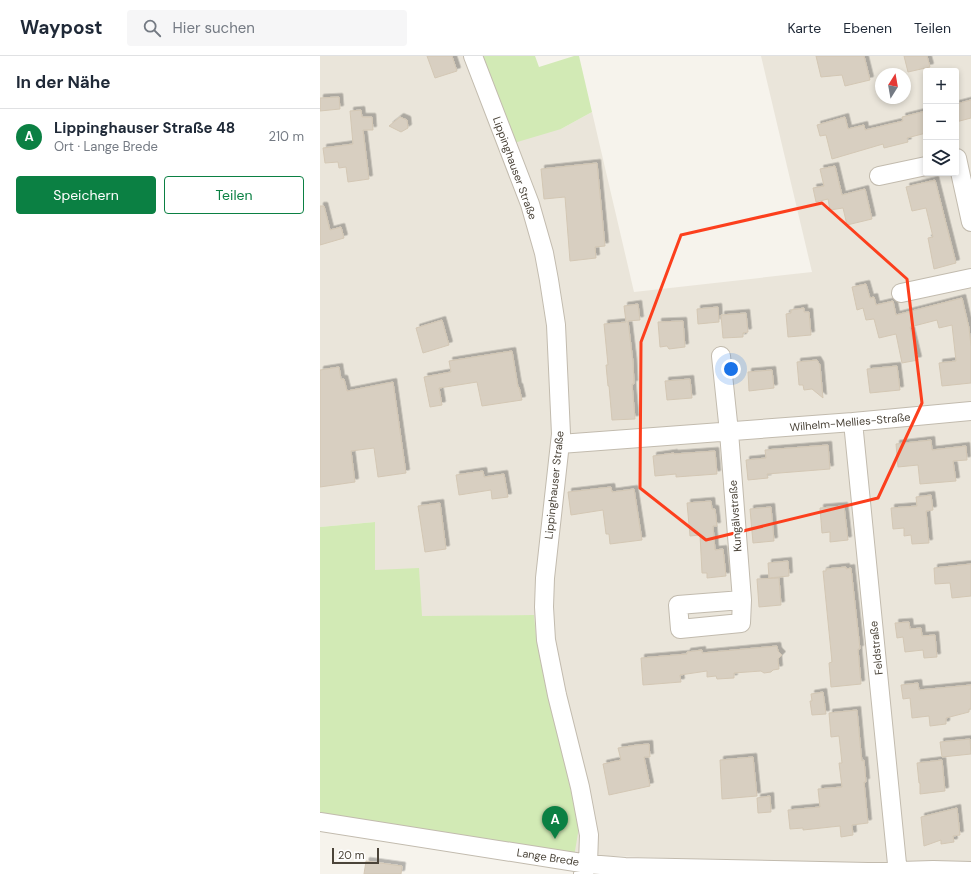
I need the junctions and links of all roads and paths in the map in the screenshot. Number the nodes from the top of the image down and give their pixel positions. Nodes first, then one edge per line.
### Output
1 (474, 56) edge
2 (962, 157) edge
3 (923, 167) edge
4 (879, 176) dead end
5 (971, 222) edge
6 (971, 278) edge
7 (901, 294) dead end
8 (721, 356) dead end
9 (971, 411) edge
10 (853, 422) junction
11 (729, 432) junction
12 (560, 444) junction
13 (742, 600) dead end
14 (320, 822) edge
15 (586, 869) edge
16 (971, 870) edge
17 (898, 873) edge

1 - 12 street, Lippinghauser Straße
2 - 5 street
3 - 4 street
6 - 7 street
8 - 11 street
9 - 10 street, Wilhelm-Mellies-Straße
10 - 11 street, Wilhelm-Mellies-Straße
10 - 17 street, Feldstraße
11 - 12 street, Wilhelm-Mellies-Straße
11 - 13 street, Kungälvstraße
12 - 15 street, Lippinghauser Straße
14 - 15 street, Lange Brede
15 - 17 street, Lange Brede
16 - 17 street, Lange Brede

